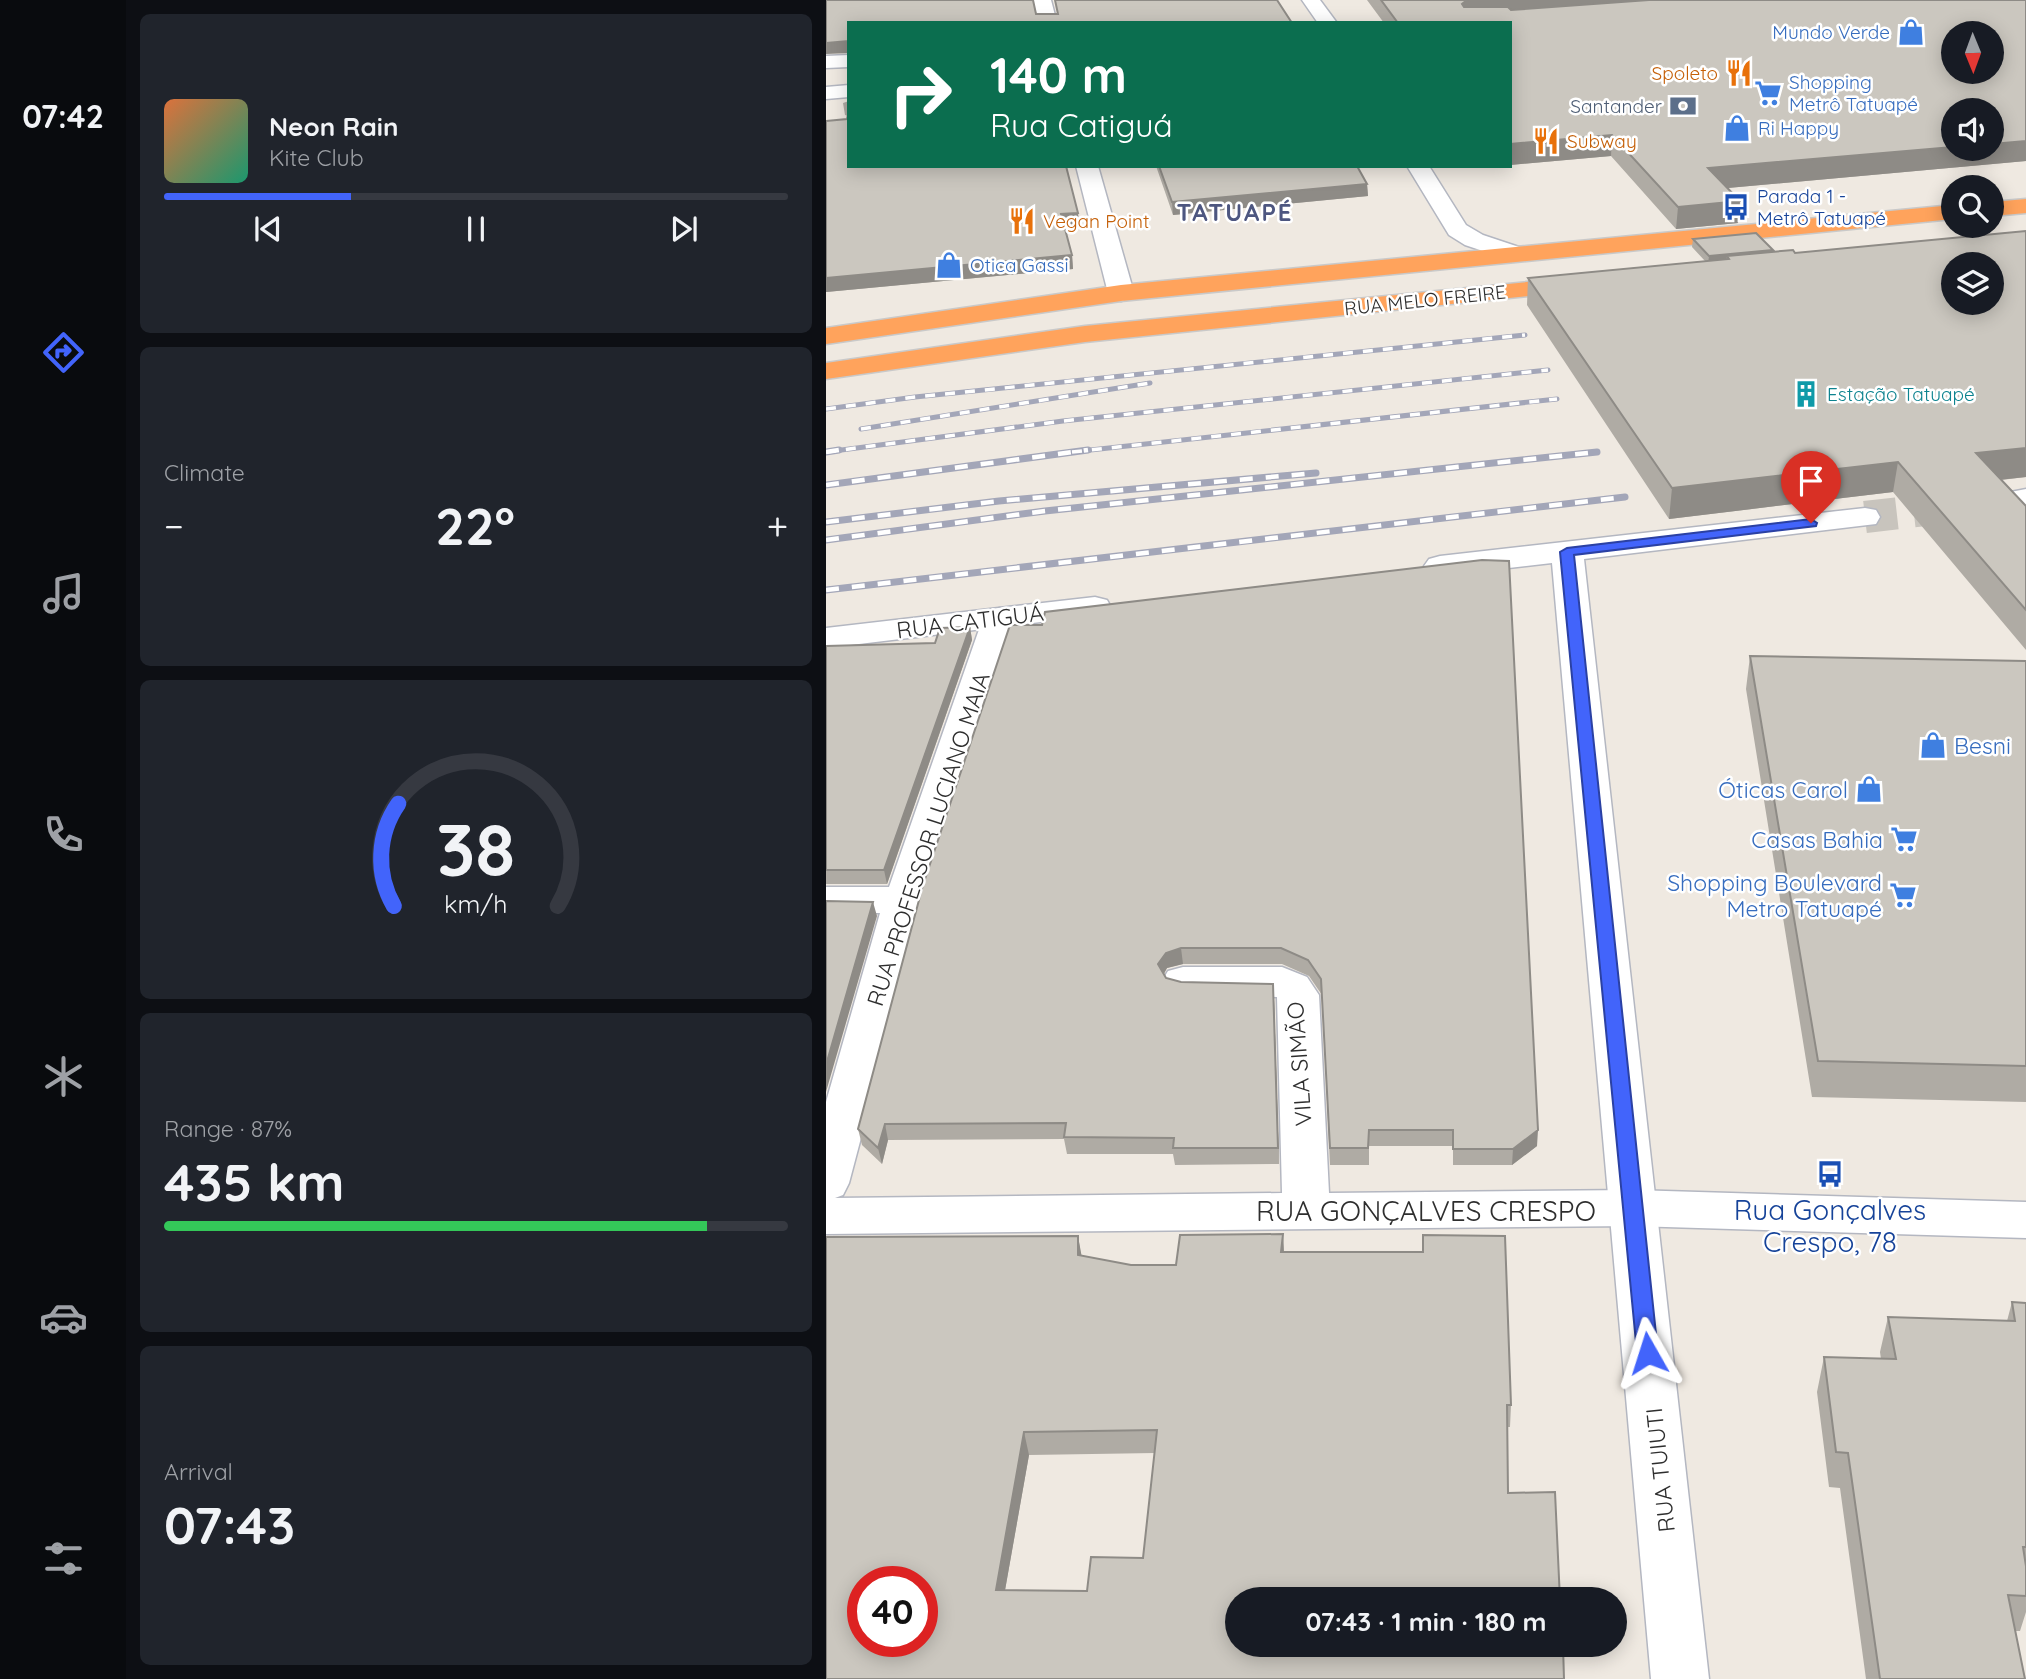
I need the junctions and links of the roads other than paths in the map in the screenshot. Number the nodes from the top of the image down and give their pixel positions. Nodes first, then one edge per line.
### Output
1 (1042, 0) edge
2 (1311, 0) edge
3 (1047, 21) edge
4 (1327, 21) edge
5 (847, 61) edge
6 (826, 62) edge
7 (847, 91) edge
8 (826, 93) edge
9 (1088, 168) edge
10 (1419, 168) edge
11 (2026, 206) edge
12 (2004, 208) edge
13 (1941, 213) edge
14 (1513, 253) junction
15 (1602, 283) edge
16 (1121, 293) junction
17 (826, 336) edge
18 (826, 371) edge
19 (1865, 517) tunnel mouth
20 (1567, 552) junction
21 (1415, 569) edge
22 (1124, 603) edge
23 (1000, 618) junction
24 (826, 638) edge
25 (826, 900) edge
26 (904, 900) junction
27 (1183, 981) edge
28 (826, 1183) edge
29 (1633, 1209) junction
30 (1306, 1211) junction
31 (826, 1216) edge
32 (2026, 1220) edge
33 (1681, 1679) edge

1 - 3 street
2 - 4 street
5 - 6 street
7 - 8 street
9 - 16 street
10 - 14 street
11 - 12 highway
13 - 14 highway, RUA MELO FREIRE
14 - 16 highway, RUA MELO FREIRE
15 - 18 highway, RUA MELO FREIRE
16 - 17 highway, RUA MELO FREIRE
19 - 20 street
20 - 21 street
20 - 29 street, RUA TUIUTI
22 - 23 street, RUA CATIGUÁ
23 - 24 street, RUA CATIGUÁ
23 - 26 street, RUA PROFESSOR LUCIANO MAIA
25 - 26 street
26 - 28 street, RUA PROFESSOR LUCIANO MAIA
27 - 30 street, VILA SIMÃO
29 - 30 street, RUA GONÇALVES CRESPO
29 - 32 street, RUA GONÇALVES CRESPO
29 - 33 street, RUA TUIUTI
30 - 31 street, RUA GONÇALVES CRESPO

